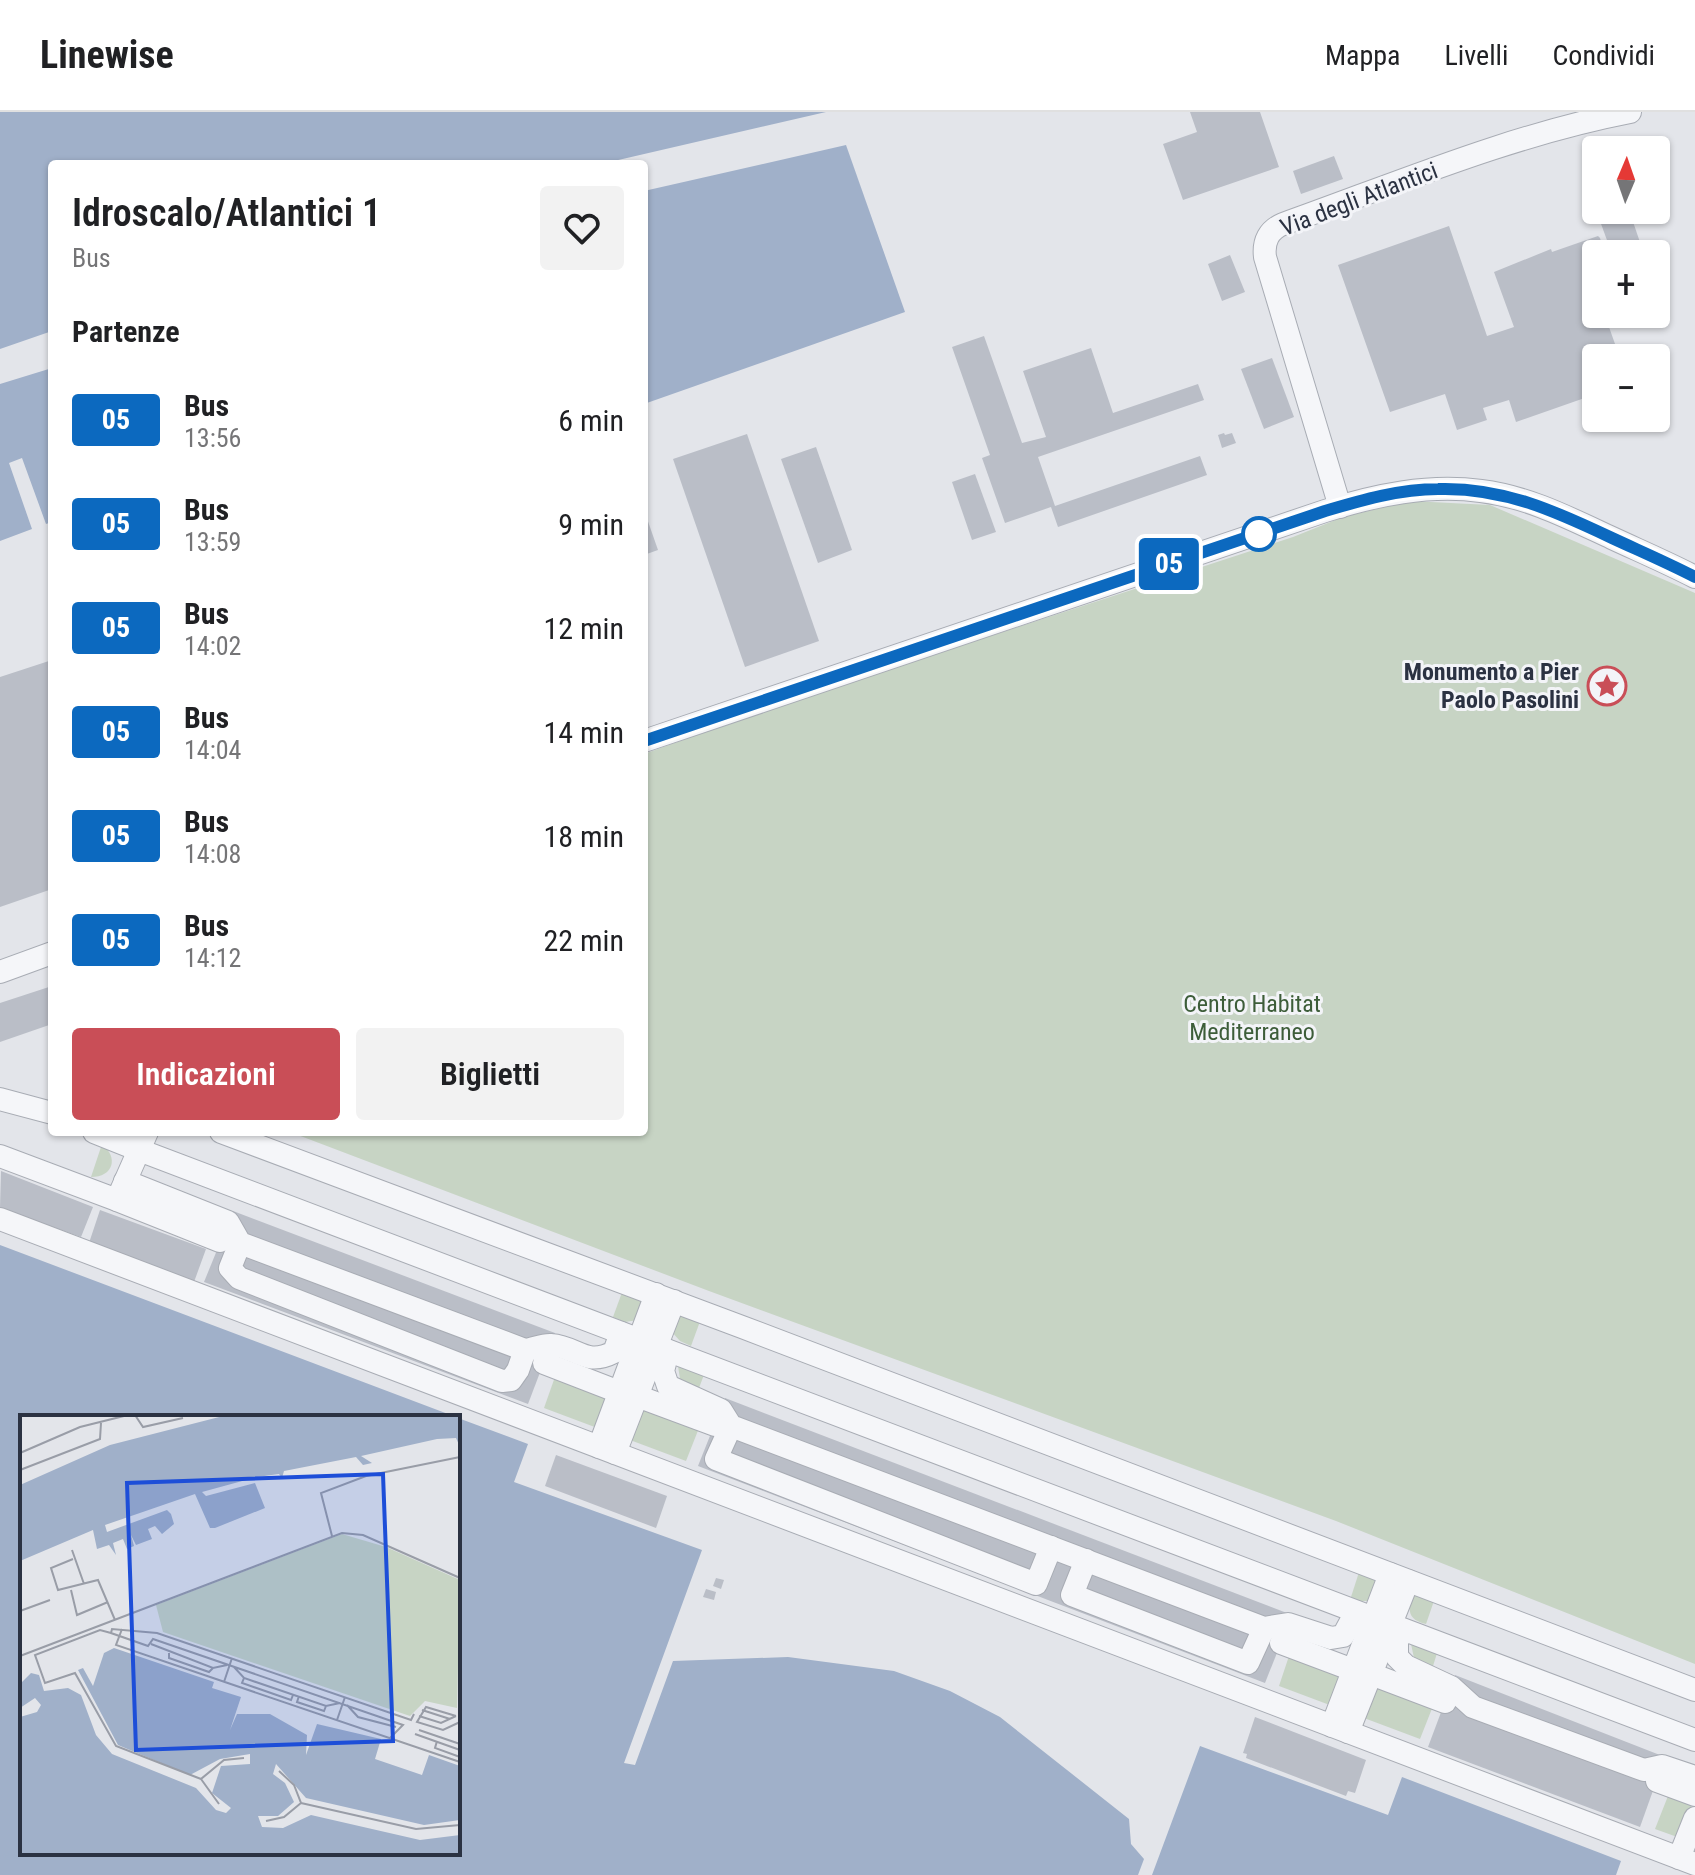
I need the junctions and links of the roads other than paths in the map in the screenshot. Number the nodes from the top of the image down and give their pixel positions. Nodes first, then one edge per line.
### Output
1 (1630, 112) edge
2 (1340, 507) junction
3 (1695, 577) edge
4 (648, 740) edge
5 (48, 954) edge
6 (0, 972) edge
7 (0, 1099) edge
8 (48, 1113) edge
9 (116, 1136) edge
10 (232, 1136) edge
11 (143, 1141) edge
12 (0, 1156) edge
13 (121, 1190) junction
14 (0, 1219) edge
15 (230, 1242) junction
16 (665, 1298) junction
17 (646, 1343) junction
18 (534, 1357) junction
19 (628, 1394) junction
20 (723, 1426) junction
21 (607, 1450) junction
22 (1051, 1547) junction
23 (1086, 1560) junction
24 (1399, 1577) junction
25 (1380, 1621) junction
26 (1273, 1635) junction
27 (1362, 1672) junction
28 (1695, 1690) edge
29 (1445, 1702) dead end
30 (1340, 1729) junction
31 (1695, 1740) edge
32 (1695, 1777) edge
33 (1657, 1781) dead end
34 (1695, 1795) edge
35 (1695, 1818) edge
36 (1687, 1861) edge

1 - 2 street, Via degli Atlantici
2 - 3 street
2 - 4 street
5 - 6 street
7 - 8 street
9 - 11 street
10 - 16 street
11 - 13 street
11 - 17 street
12 - 13 street
13 - 15 street
14 - 21 street
15 - 18 street
15 - 18 street
16 - 17 street
16 - 24 street
17 - 18 street
17 - 19 street
17 - 20 street
17 - 25 street
18 - 19 street
19 - 20 street
19 - 21 street
20 - 22 street
20 - 22 street
21 - 30 street
22 - 23 street
23 - 26 street
23 - 26 street
24 - 25 street
24 - 28 street
25 - 26 street
25 - 27 street
25 - 31 street
25 - 32 street
26 - 27 street
27 - 29 street
27 - 30 street
30 - 36 street
33 - 34 street
35 - 36 street

